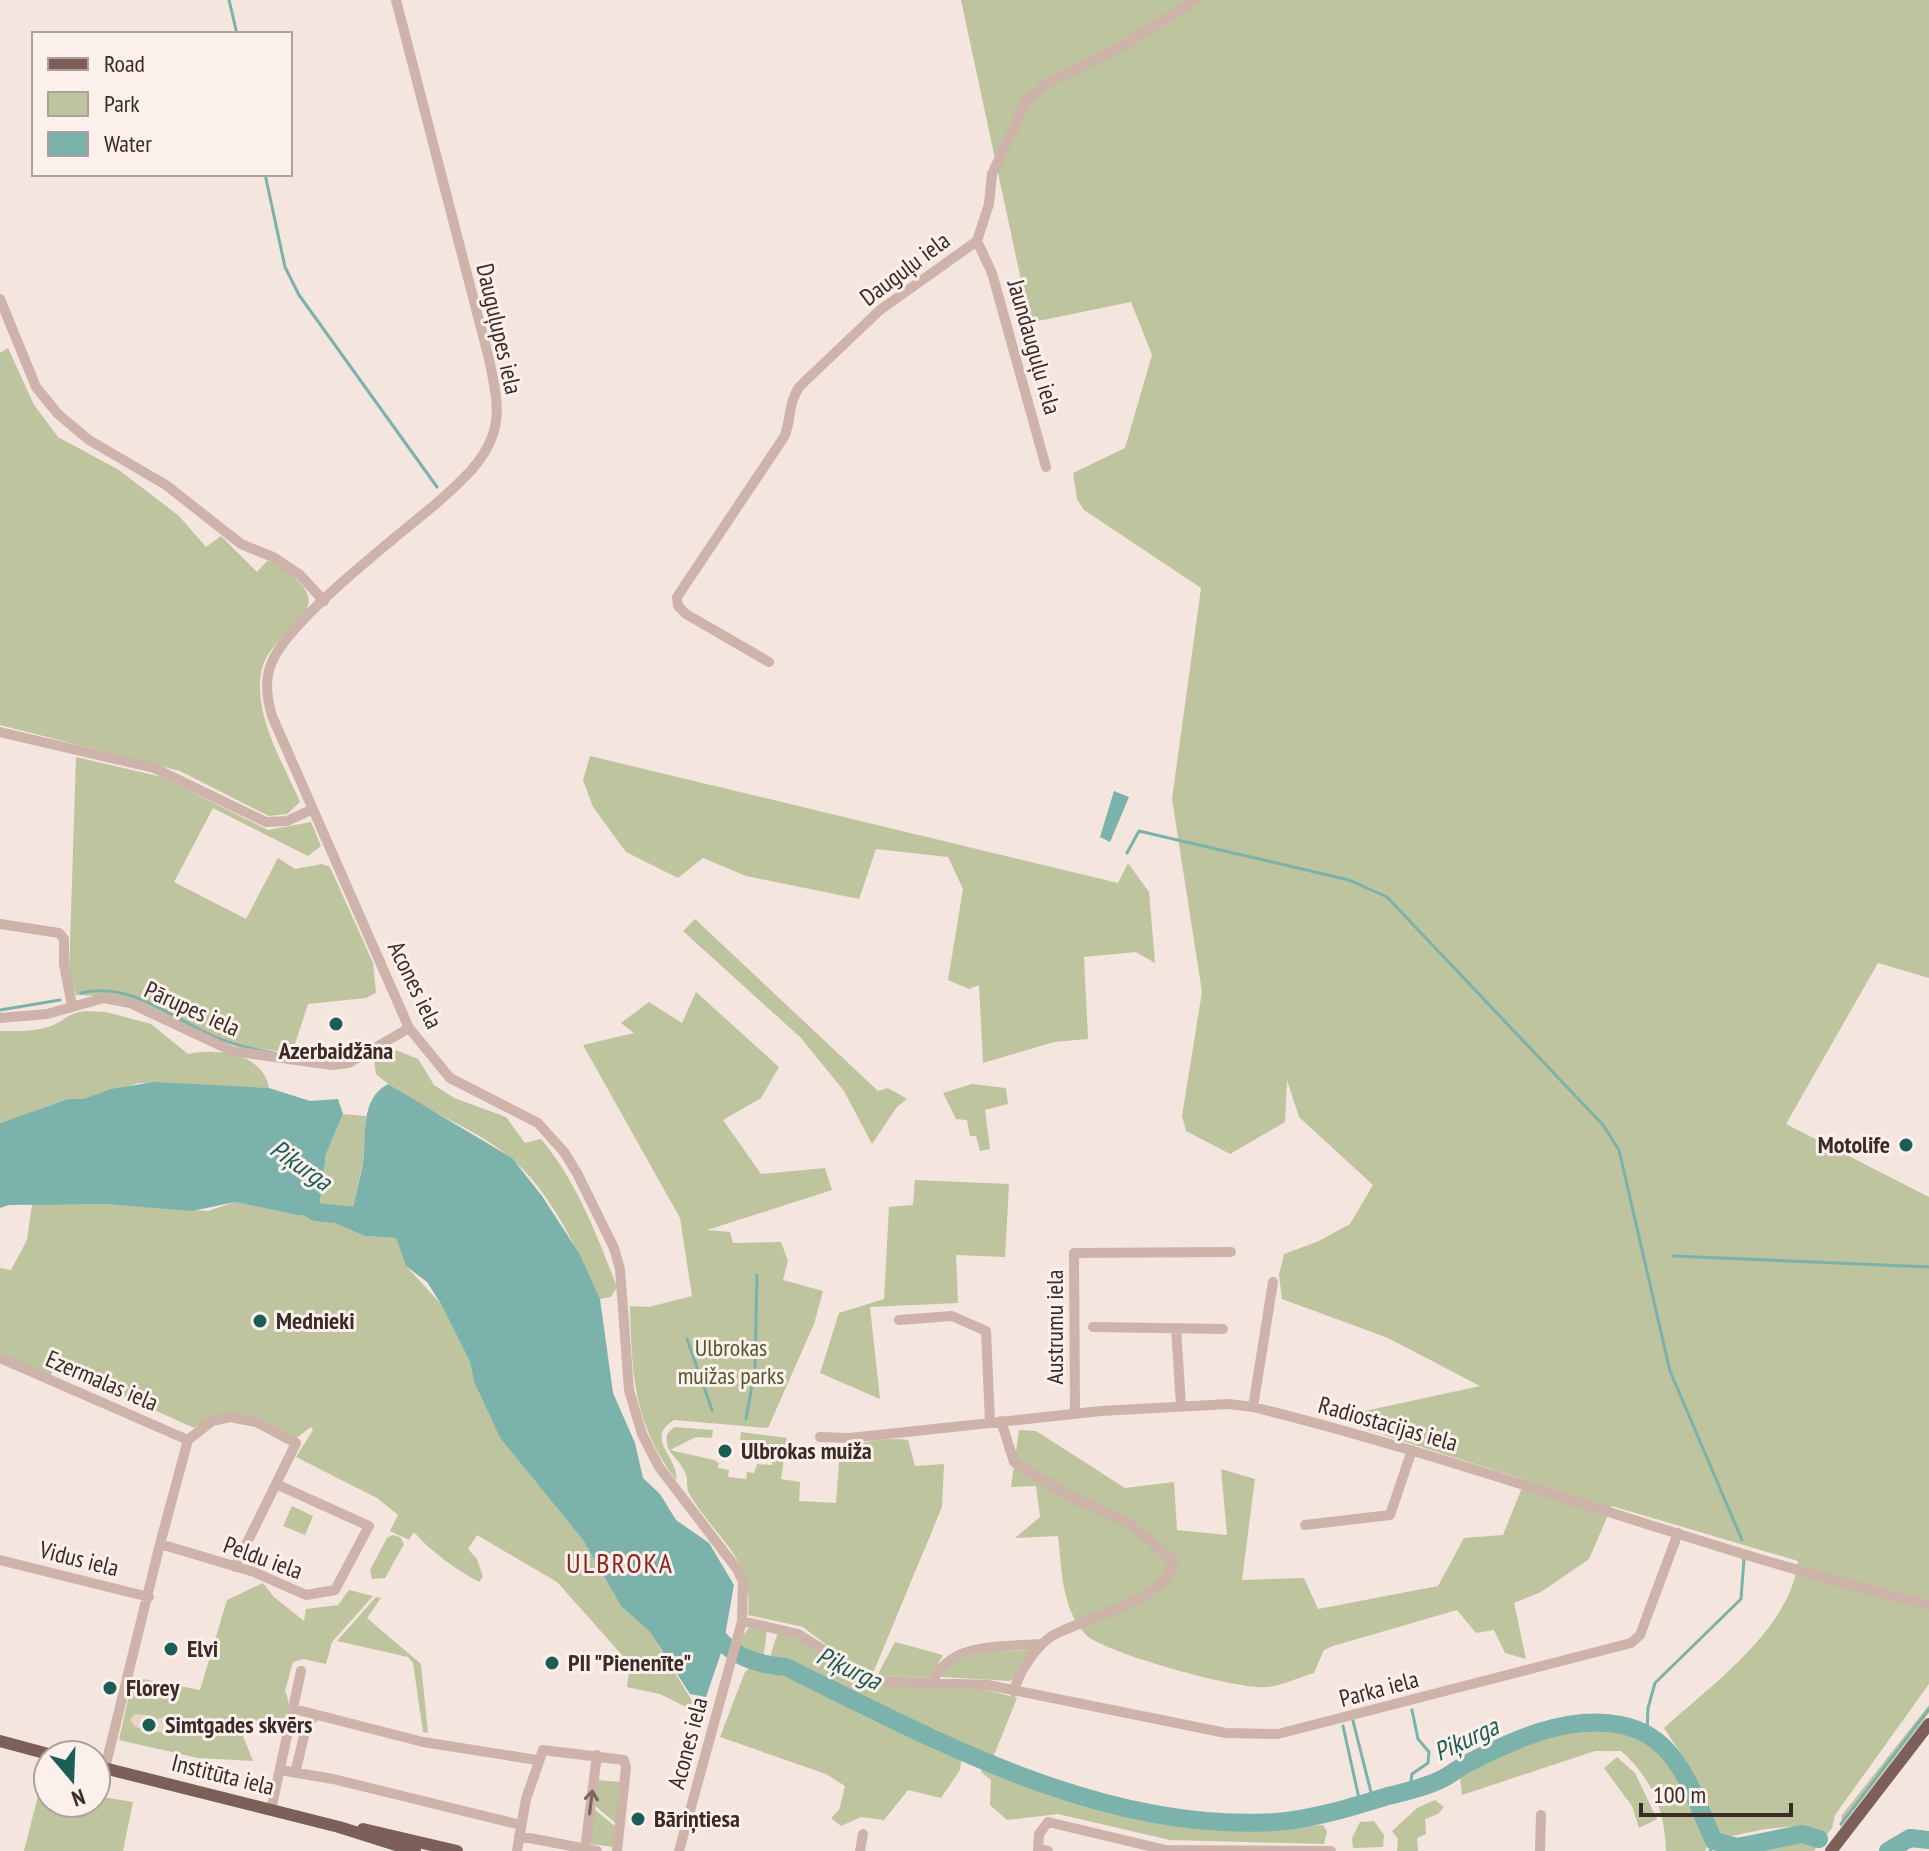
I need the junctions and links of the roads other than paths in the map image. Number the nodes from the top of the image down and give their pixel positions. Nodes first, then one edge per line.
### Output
1 (396, 0) edge
2 (1195, 0) edge
3 (977, 241) junction
4 (0, 299) edge
5 (1046, 467) dead end
6 (324, 601) junction
7 (769, 662) dead end
8 (0, 732) edge
9 (313, 809) junction
10 (0, 924) edge
11 (72, 1006) junction
12 (0, 1018) edge
13 (409, 1028) junction
14 (1231, 1252) dead end
15 (1273, 1282) dead end
16 (899, 1320) dead end
17 (1093, 1327) dead end
18 (1176, 1328) junction
19 (1223, 1329) dead end
20 (0, 1358) edge
21 (1181, 1406) junction
22 (1253, 1407) junction
23 (1075, 1413) junction
24 (996, 1422) junction
25 (820, 1437) dead end
26 (188, 1440) junction
27 (1412, 1450) junction
28 (276, 1484) junction
29 (1305, 1525) dead end
30 (1678, 1533) junction
31 (160, 1544) junction
32 (0, 1560) edge
33 (235, 1567) junction
34 (149, 1597) junction
35 (1929, 1605) edge
36 (742, 1621) junction
37 (1042, 1644) junction
38 (301, 1671) dead end
39 (933, 1681) junction
40 (1014, 1692) junction
41 (294, 1709) junction
42 (316, 1715) junction
43 (1929, 1724) edge
44 (108, 1739) edge
45 (0, 1741) edge
46 (32, 1750) edge
47 (597, 1755) junction
48 (537, 1760) junction
49 (112, 1770) edge
50 (280, 1770) junction
51 (295, 1773) junction
52 (271, 1810) junction
53 (1541, 1815) dead end
54 (339, 1827) junction
55 (520, 1830) junction
56 (863, 1834) dead end
57 (427, 1847) edge
58 (585, 1849) edge
59 (415, 1851) edge
60 (457, 1851) edge
61 (517, 1851) edge
62 (597, 1851) edge
63 (617, 1851) edge
64 (679, 1851) edge
65 (860, 1851) edge
66 (1048, 1851) edge
67 (1331, 1851) edge
68 (1540, 1851) edge
69 (1831, 1851) edge

1 - 6 street, Dauguļupes iela
2 - 3 street, Dauguļu iela
3 - 5 street, Jaundauguļu iela
3 - 7 street, Dauguļu iela
4 - 6 street
6 - 9 street, Acones iela
8 - 9 street
9 - 13 street, Acones iela
10 - 11 street
11 - 12 street, Pārupes iela
11 - 13 street, Pārupes iela
13 - 36 street, Acones iela
14 - 23 street, Austrumu iela
15 - 22 street
16 - 24 street
17 - 18 street
18 - 19 street
18 - 21 street
20 - 26 street, Ezermalas iela
21 - 22 street, Radiostacijas iela
21 - 23 street, Radiostacijas iela
22 - 27 street, Radiostacijas iela
23 - 24 street, Radiostacijas iela
24 - 25 street, Radiostacijas iela
24 - 37 street
26 - 28 street
26 - 31 street
27 - 29 street
27 - 30 street, Radiostacijas iela
28 - 33 street
28 - 33 street, Peldu iela
30 - 35 street, Radiostacijas iela
30 - 40 street, Parka iela
31 - 33 street, Peldu iela
31 - 34 street
32 - 34 street, Vidus iela
34 - 44 street
36 - 39 street
36 - 64 street, Acones iela
37 - 39 street
37 - 40 street
38 - 41 street
39 - 40 street
41 - 42 street
41 - 50 street
42 - 48 street
42 - 51 street
43 - 69 main road
45 - 46 main road
47 - 48 street
58 -> 47 street
47 - 63 street
48 - 55 street
49 - 52 main road, Institūta iela
50 - 51 street
50 - 52 street
51 - 55 street
52 - 54 main road, Institūta iela
53 - 68 street
54 - 57 main road, Institūta iela
54 - 59 main road, Institūta iela
55 - 58 street
55 - 61 street
56 - 65 street
57 - 60 main road, Institūta iela
58 - 62 street
66 - 67 street

